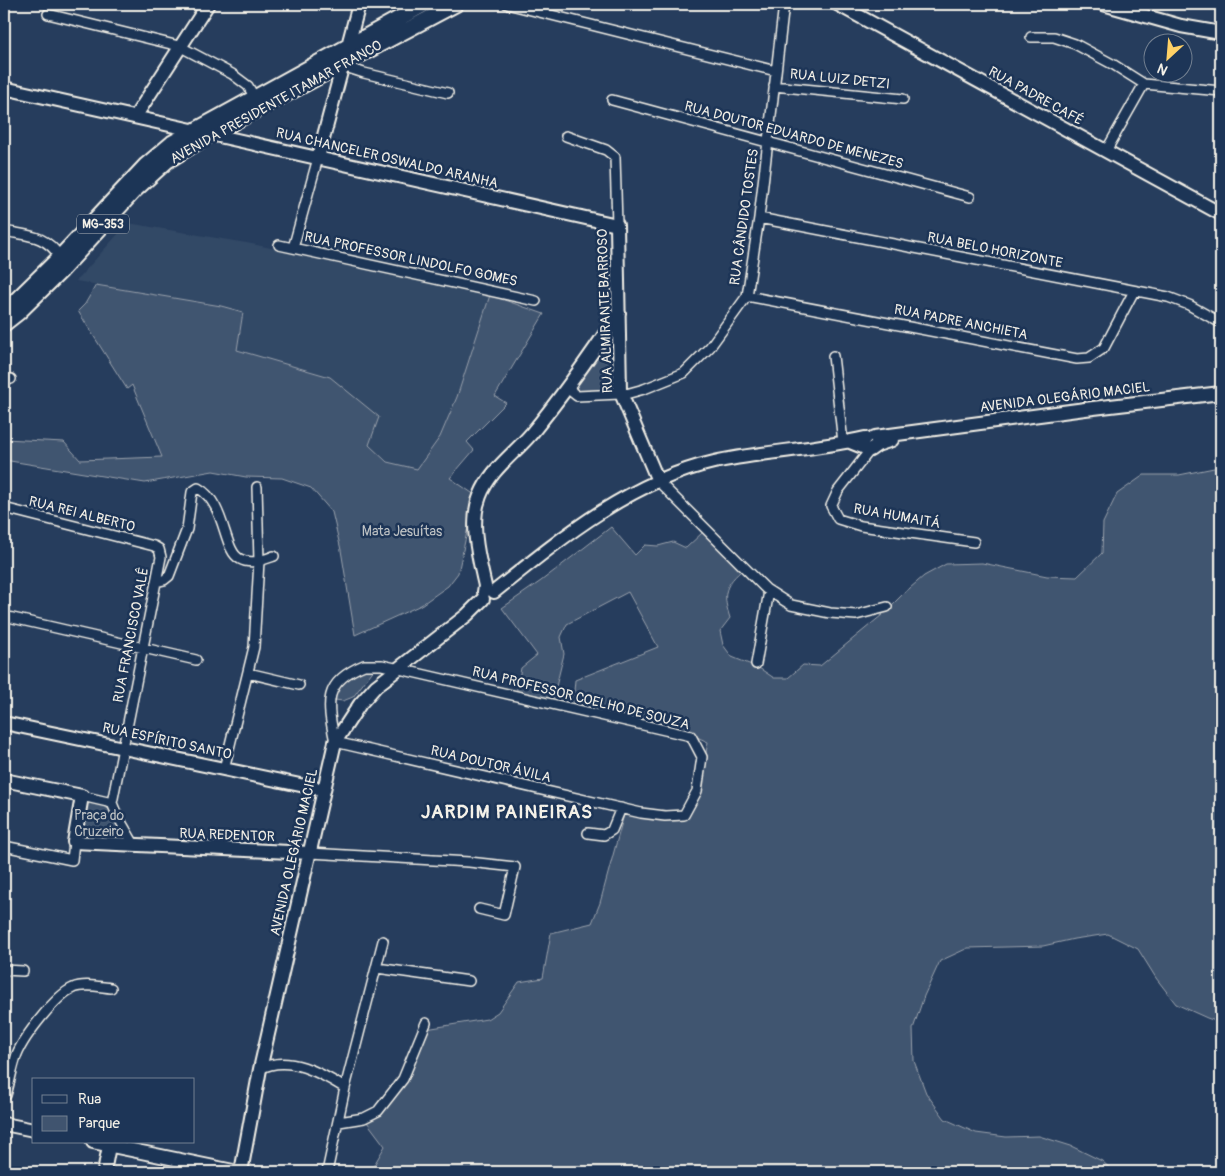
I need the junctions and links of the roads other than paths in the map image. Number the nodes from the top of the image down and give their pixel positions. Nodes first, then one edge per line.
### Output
1 (208, 4) edge
2 (359, 4) edge
3 (425, 4) edge
4 (456, 4) edge
5 (507, 4) edge
6 (784, 4) edge
7 (837, 4) edge
8 (1103, 4) edge
9 (48, 14) dead end
10 (1221, 33) edge
11 (1031, 38) dead end
12 (179, 46) junction
13 (348, 46) junction
14 (360, 55) junction
15 (342, 66) junction
16 (776, 71) junction
17 (364, 73) junction
18 (1144, 84) junction
19 (774, 86) junction
20 (4, 88) edge
21 (1221, 91) edge
22 (448, 93) dead end
23 (255, 98) junction
24 (612, 100) dead end
25 (903, 100) dead end
26 (135, 117) junction
27 (195, 131) junction
28 (211, 134) junction
29 (566, 136) dead end
30 (768, 142) junction
31 (1106, 151) junction
32 (318, 158) junction
33 (970, 197) dead end
34 (1221, 214) edge
35 (759, 218) junction
36 (617, 225) junction
37 (4, 231) edge
38 (279, 245) dead end
39 (294, 248) junction
40 (60, 257) junction
41 (1134, 291) junction
42 (747, 296) junction
43 (536, 301) dead end
44 (4, 312) edge
45 (619, 313) junction
46 (4, 324) edge
47 (1221, 324) edge
48 (602, 338) junction
49 (618, 343) junction
50 (833, 356) dead end
51 (569, 386) junction
52 (620, 392) junction
53 (1221, 393) edge
54 (847, 442) junction
55 (870, 443) junction
56 (658, 481) junction
57 (256, 488) dead end
58 (4, 508) edge
59 (974, 542) dead end
60 (154, 546) joint
61 (274, 556) dead end
62 (259, 561) junction
63 (156, 582) junction
64 (769, 591) junction
65 (487, 595) junction
66 (887, 607) dead end
67 (4, 616) edge
68 (142, 648) junction
69 (196, 660) dead end
70 (756, 664) dead end
71 (400, 669) junction
72 (248, 673) junction
73 (299, 686) dead end
74 (4, 723) edge
75 (335, 742) junction
76 (123, 748) junction
77 (224, 768) junction
78 (4, 780) edge
79 (324, 790) junction
80 (82, 796) junction
81 (112, 802) junction
82 (620, 808) junction
83 (641, 813) joint
84 (588, 833) dead end
85 (74, 842) junction
86 (4, 846) edge
87 (136, 846) junction
88 (310, 853) junction
89 (479, 909) dead end
90 (383, 941) dead end
91 (378, 968) junction
92 (4, 970) edge
93 (23, 971) dead end
94 (470, 981) dead end
95 (112, 988) dead end
96 (426, 1023) dead end
97 (260, 1069) junction
98 (345, 1088) junction
99 (6, 1095) dead end
100 (339, 1122) junction
101 (4, 1124) edge
102 (32, 1130) edge
103 (101, 1144) edge
104 (109, 1146) junction
105 (104, 1172) edge
106 (240, 1172) edge
107 (328, 1172) edge

1 - 12 street
2 - 13 street
3 - 13 main road, AVENIDA PRESIDENTE ITAMAR FRANCO / MG-353
4 - 14 main road, AVENIDA PRESIDENTE ITAMAR FRANCO / MG-353
5 - 16 street
6 - 16 street, RUA CÂNDIDO TOSTES
7 - 31 street, RUA PADRE CAFÉ
8 - 10 street
9 - 12 street
11 - 18 street
12 - 23 street
12 - 26 street
13 - 14 main road
13 - 15 street
13 - 23 main road, AVENIDA PRESIDENTE ITAMAR FRANCO / MG-353
14 - 15 main road, AVENIDA PRESIDENTE ITAMAR FRANCO / MG-353
14 - 17 street
15 - 17 street
15 - 28 main road, AVENIDA PRESIDENTE ITAMAR FRANCO / MG-353
15 - 32 street
16 - 19 street, RUA CÂNDIDO TOSTES
17 - 22 street
18 - 21 street
18 - 31 street
19 - 25 street, RUA LUIZ DETZI
19 - 30 street, RUA CÂNDIDO TOSTES
20 - 26 street, RUA CHANCELER OSWALDO ARANHA
23 - 27 main road, AVENIDA PRESIDENTE ITAMAR FRANCO / MG-353
24 - 30 street, RUA DOUTOR EDUARDO DE MENEZES
26 - 27 street, RUA CHANCELER OSWALDO ARANHA
27 - 28 street, RUA CHANCELER OSWALDO ARANHA
27 - 40 main road, AVENIDA PRESIDENTE ITAMAR FRANCO / MG-353
28 - 32 street, RUA CHANCELER OSWALDO ARANHA
28 - 46 main road, AVENIDA PRESIDENTE ITAMAR FRANCO / MG-353
29 - 36 street, RUA ALMIRANTE BARROSO
30 - 33 street, RUA DOUTOR EDUARDO DE MENEZES
30 - 35 street, RUA CÂNDIDO TOSTES
31 - 34 street, RUA PADRE CAFÉ
32 - 36 street, RUA CHANCELER OSWALDO ARANHA
32 - 39 street
35 - 41 street, RUA BELO HORIZONTE
35 - 42 street, RUA CÂNDIDO TOSTES
36 - 45 street, RUA ALMIRANTE BARROSO
37 - 40 street
38 - 39 street, RUA PROFESSOR LINDOLFO GOMES
39 - 43 street, RUA PROFESSOR LINDOLFO GOMES
40 - 44 main road, AVENIDA PRESIDENTE ITAMAR FRANCO / MG-353
41 - 42 street, RUA PADRE ANCHIETA
41 - 47 street, RUA BELO HORIZONTE
42 - 52 street, RUA CÂNDIDO TOSTES
45 - 48 street
45 - 49 street, RUA ALMIRANTE BARROSO
48 - 49 street
48 - 51 street
49 - 52 street, RUA ALMIRANTE BARROSO
50 - 54 street
51 - 52 street, RUA CÂNDIDO TOSTES
51 - 65 street
52 - 56 street, RUA ALMIRANTE BARROSO
53 - 55 street, AVENIDA OLEGÁRIO MACIEL
54 - 55 street, AVENIDA OLEGÁRIO MACIEL
54 - 56 street, AVENIDA OLEGÁRIO MACIEL
55 - 59 street, RUA HUMAITÁ
56 - 64 street, RUA ALMIRANTE BARROSO
56 - 65 street, AVENIDA OLEGÁRIO MACIEL
57 - 62 street
58 - 60 street, RUA REI ALBERTO
60 - 63 street, RUA FRANCISCO VALÊ
61 - 62 street
62 - 63 street
62 - 72 street
63 - 68 street, RUA FRANCISCO VALÊ
64 - 66 street, RUA ALMIRANTE BARROSO
64 - 70 street
65 - 71 street, AVENIDA OLEGÁRIO MACIEL
67 - 68 street
68 - 69 street
68 - 76 street, RUA FRANCISCO VALÊ
71 - 75 street, AVENIDA OLEGÁRIO MACIEL
71 - 75 street
71 - 83 street, RUA PROFESSOR COELHO DE SOUZA
72 - 73 street
72 - 77 street
74 - 76 street, RUA ESPÍRITO SANTO
75 - 79 street, AVENIDA OLEGÁRIO MACIEL
75 - 82 street, RUA DOUTOR ÁVILA
76 - 77 street, RUA ESPÍRITO SANTO
76 - 81 street, RUA FRANCISCO VALÊ
77 - 79 street, RUA ESPÍRITO SANTO
78 - 80 street
79 - 88 street, AVENIDA OLEGÁRIO MACIEL
80 - 81 street
80 - 85 street
81 - 87 street
82 - 83 street, RUA DOUTOR ÁVILA
82 - 84 street
85 - 86 street
85 - 87 street, RUA REDENTOR
87 - 88 street, RUA REDENTOR
88 - 89 street, RUA REDENTOR
88 - 97 street, AVENIDA OLEGÁRIO MACIEL
90 - 91 street
91 - 94 street
91 - 98 street
92 - 93 street
95 - 99 street
96 - 100 street
97 - 98 street
97 - 106 street, AVENIDA OLEGÁRIO MACIEL
98 - 100 street
100 - 107 street
101 - 102 street
103 - 104 street
104 - 105 street
104 - 106 street

